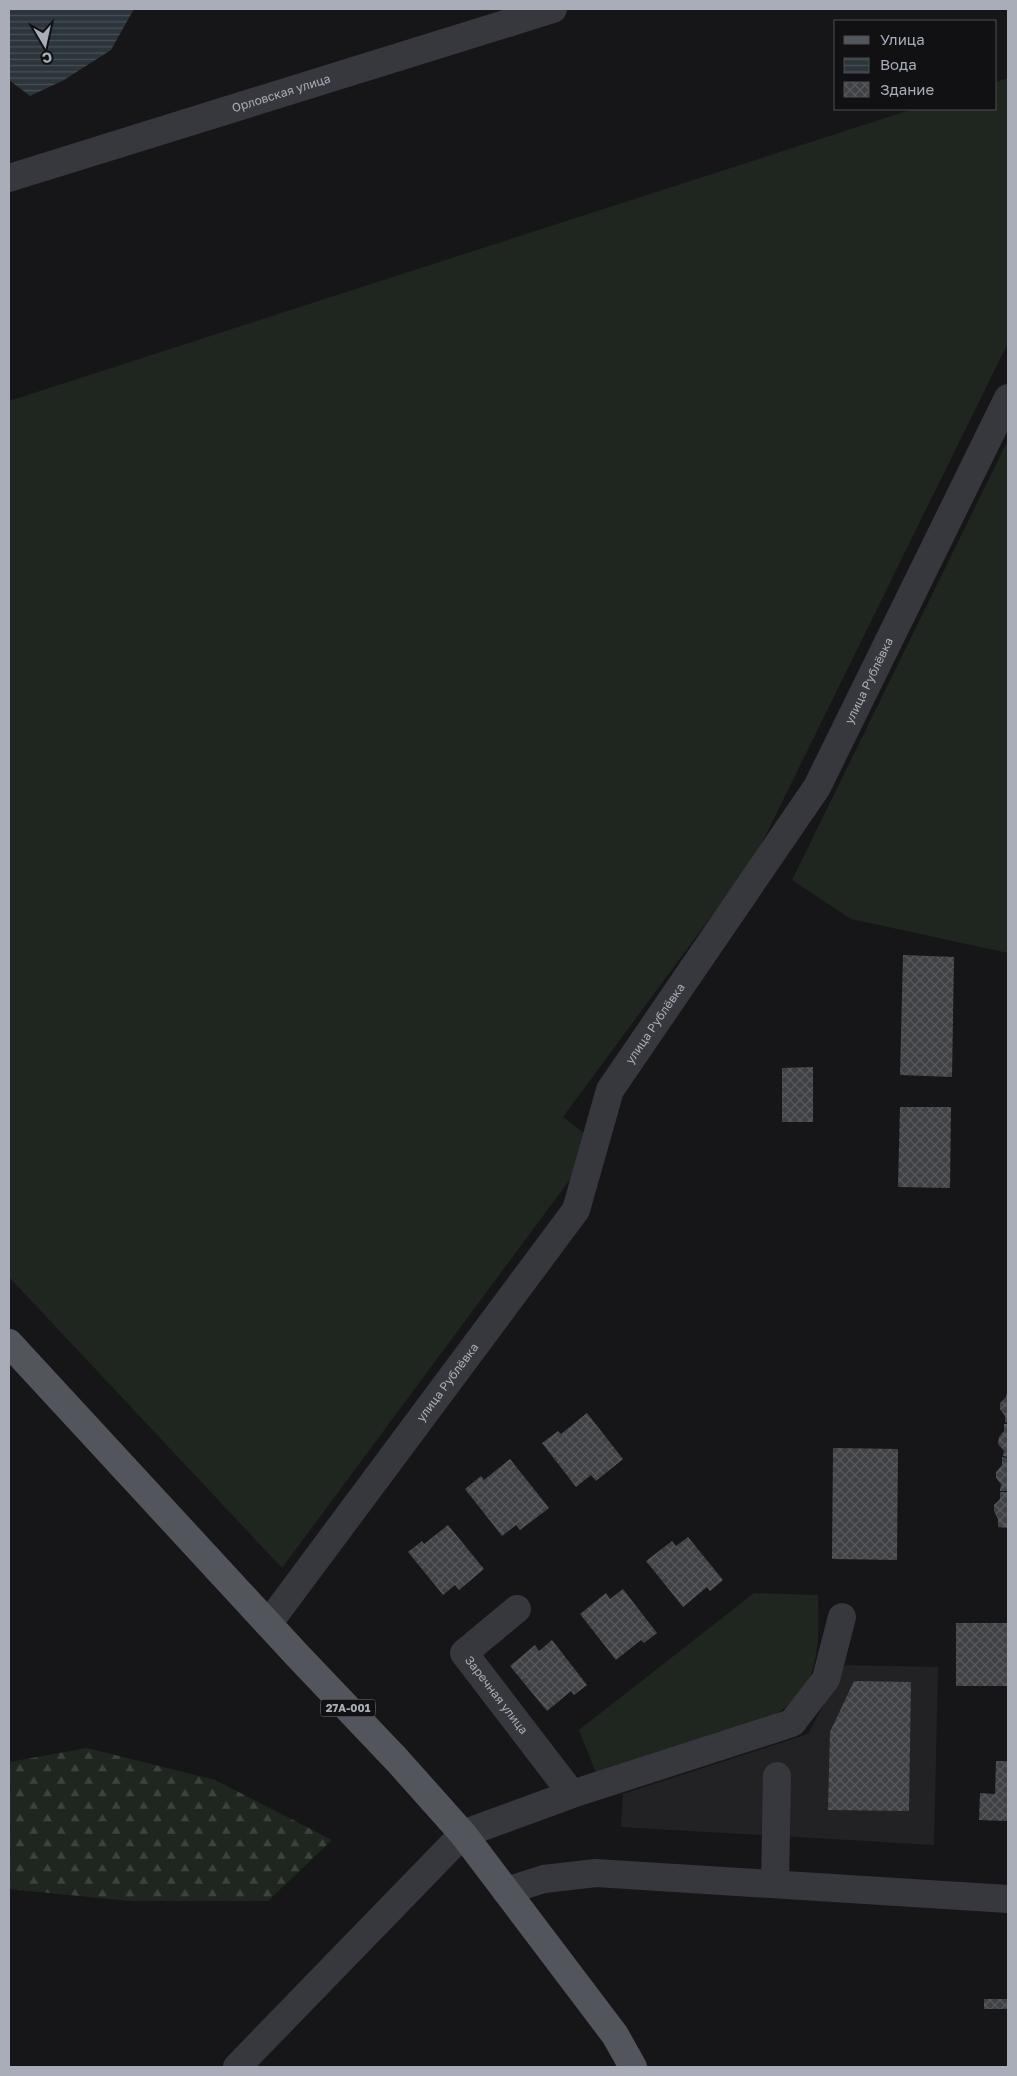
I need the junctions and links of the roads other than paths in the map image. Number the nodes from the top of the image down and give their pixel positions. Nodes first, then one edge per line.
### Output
1 (553, 9) edge
2 (9, 178) edge
3 (1008, 398) edge
4 (9, 1343) edge
5 (517, 1609) dead end
6 (842, 1617) dead end
7 (268, 1624) junction
8 (777, 1776) dead end
9 (572, 1794) junction
10 (463, 1834) junction
11 (775, 1884) junction
12 (506, 1891) junction
13 (1008, 1899) edge
14 (237, 2067) edge
15 (633, 2067) edge

1 - 2 street, Орловская улица
3 - 7 street, улица Рублёвка
4 - 7 main road, 27А-001
5 - 9 street, Заречная улица
6 - 9 street
7 - 10 main road, 27А-001
8 - 11 street
9 - 10 street
10 - 12 main road, 27А-001
10 - 14 street
11 - 12 street
11 - 13 street
12 - 15 main road, 27А-001

